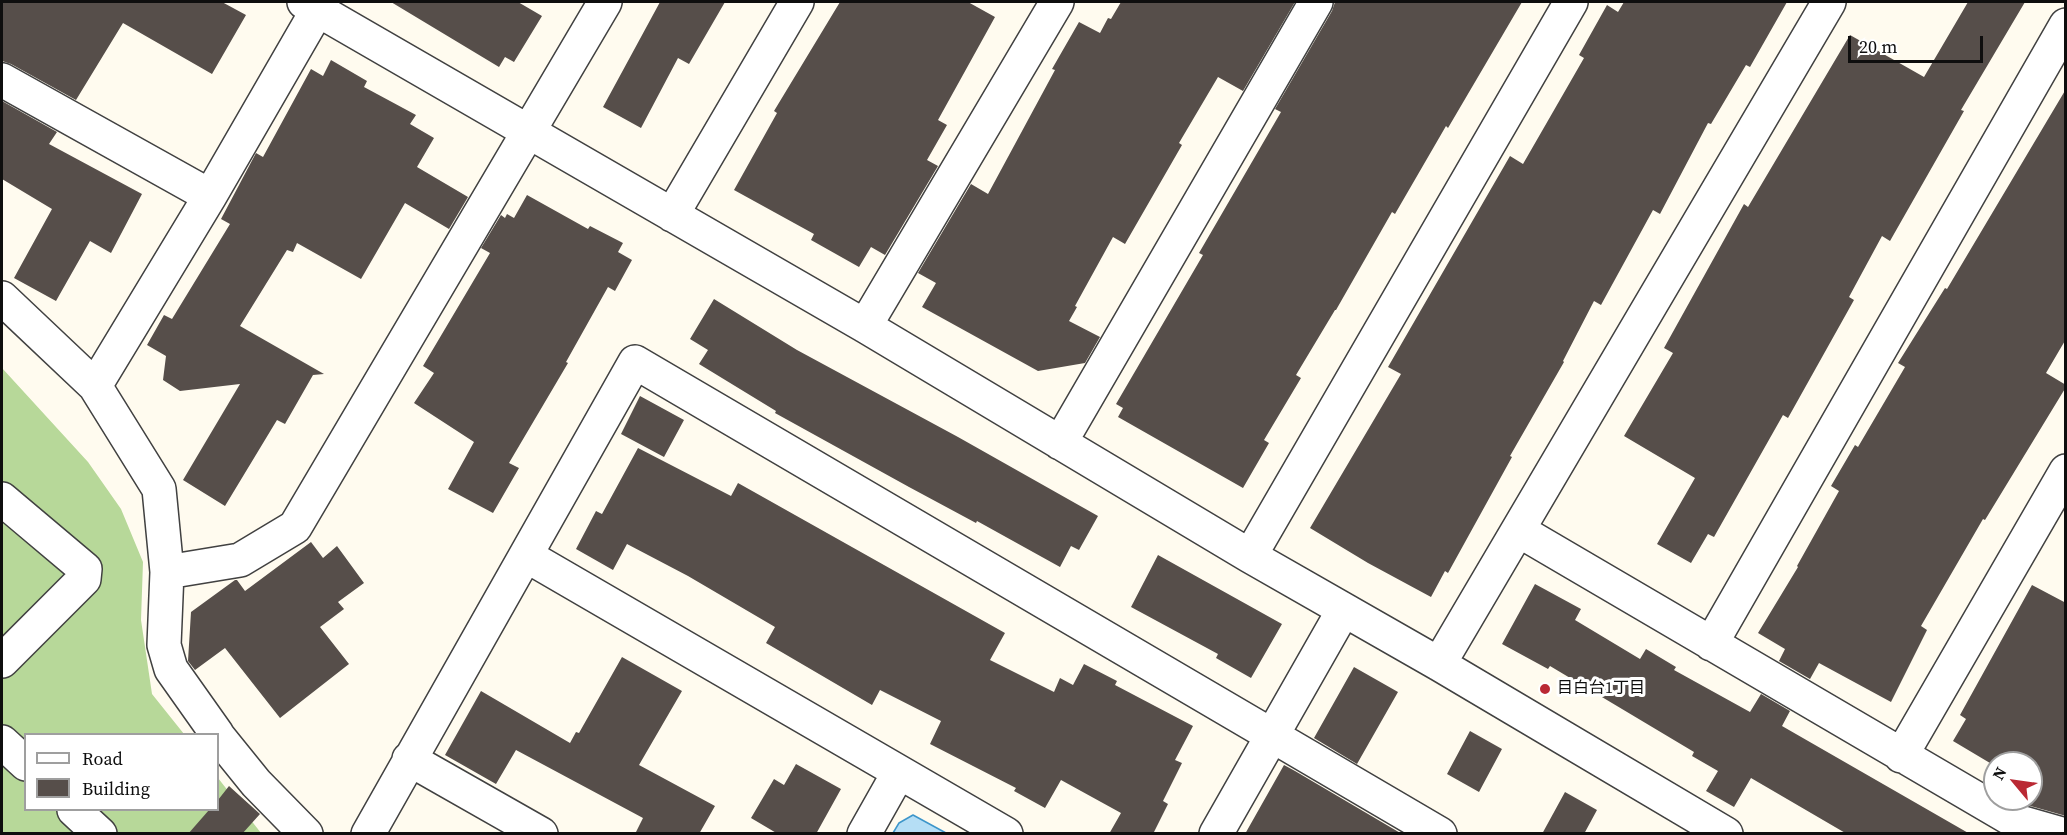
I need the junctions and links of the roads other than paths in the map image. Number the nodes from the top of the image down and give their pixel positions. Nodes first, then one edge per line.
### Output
1 (797, 2) edge
2 (1057, 2) edge
3 (1316, 2) edge
4 (1571, 2) edge
5 (1829, 2) edge
6 (311, 5) edge
7 (593, 6) edge
8 (2066, 25) edge
9 (2, 80) edge
10 (530, 131) junction
11 (210, 196) junction
12 (672, 215) junction
13 (2, 298) edge
14 (865, 326) junction
15 (95, 386) junction
16 (1060, 443) junction
17 (2066, 471) edge
18 (2, 499) edge
19 (1518, 530) junction
20 (527, 556) junction
21 (1250, 556) junction
22 (167, 572) junction
23 (1343, 611) junction
24 (1711, 644) junction
25 (2, 662) edge
26 (1439, 664) junction
27 (216, 733) edge
28 (1272, 735) junction
29 (219, 737) edge
30 (2, 742) edge
31 (1901, 756) junction
32 (409, 759) junction
33 (24, 762) edge
34 (899, 772) junction
35 (75, 811) edge
36 (100, 834) edge
37 (306, 834) edge
38 (368, 834) edge
39 (541, 834) edge
40 (864, 834) edge
41 (1006, 834) edge
42 (1216, 834) edge
43 (1440, 834) edge
44 (1726, 834) edge
45 (2062, 834) edge

1 - 12 street
2 - 14 street
3 - 16 street
4 - 21 street
5 - 19 street
6 - 10 street
6 - 11 street
7 - 10 street
8 - 24 street
9 - 11 street
10 - 12 street
10 - 22 street
11 - 15 street
12 - 14 street
13 - 15 street
14 - 16 street
15 - 22 street
16 - 21 street
17 - 31 street
18 - 25 street
19 - 24 street
19 - 26 street
20 - 28 street
20 - 32 street
20 - 34 street
21 - 23 street
22 - 27 street
23 - 26 street
23 - 28 street
24 - 31 street
26 - 44 street
28 - 42 street
28 - 43 street
29 - 37 street
30 - 33 street
31 - 45 street
32 - 38 street
32 - 39 street
34 - 40 street
34 - 41 street
35 - 36 street

